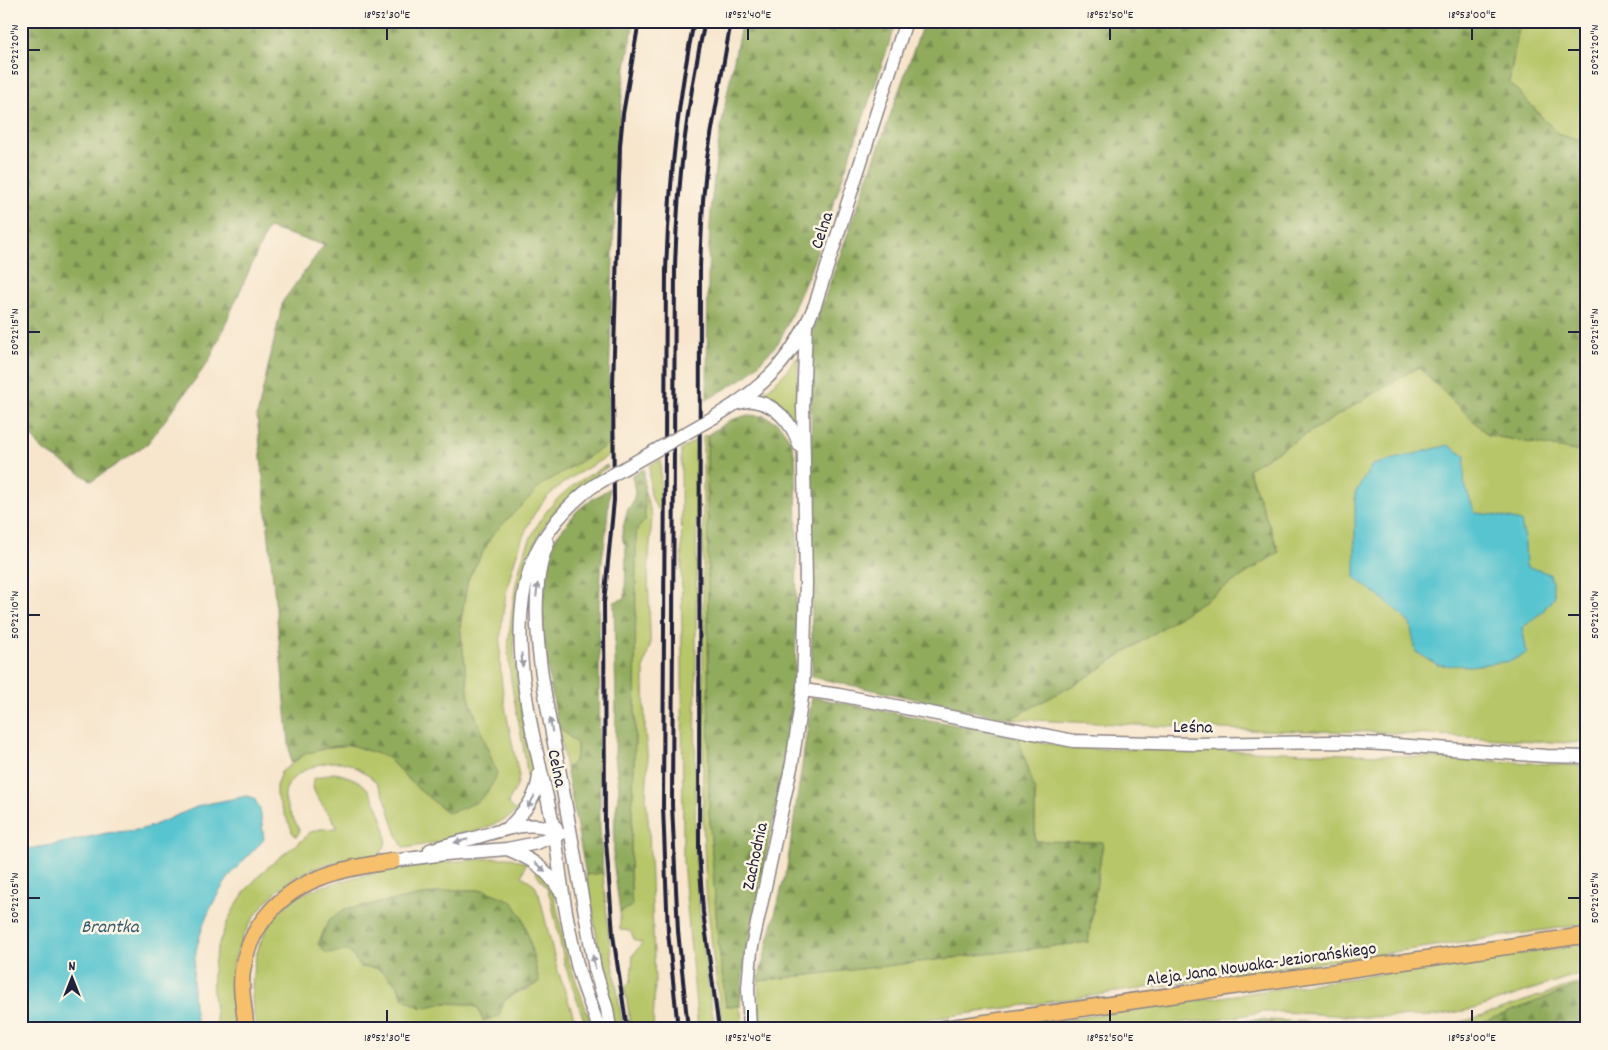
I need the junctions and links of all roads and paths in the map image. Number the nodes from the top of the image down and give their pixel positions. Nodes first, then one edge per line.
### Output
1 (906, 21) edge
2 (806, 325) junction
3 (737, 404) junction
4 (803, 469) junction
5 (559, 518) junction
6 (803, 690) junction
7 (1587, 757) edge
8 (539, 769) junction
9 (563, 790) junction
10 (508, 828) junction
11 (554, 830) junction
12 (507, 849) junction
13 (576, 859) junction
14 (399, 860) junction
15 (563, 895) junction
16 (1587, 935) edge
17 (248, 1026) edge
18 (599, 1029) edge
19 (610, 1029) edge
20 (750, 1029) edge
21 (941, 1029) edge

1 - 2 street, Celna
2 - 3 street, Celna
2 - 4 street
3 - 4 street
3 - 5 street, Celna, bridge
4 - 6 street, Zachodnia
5 -> 8 street, Celna
9 -> 5 street, Celna
6 - 7 street, Leśna
6 - 20 street, Zachodnia
8 -> 10 street
8 - 11 street, Celna
9 - 11 street
9 - 13 street, Celna
10 - 11 street
10 -> 14 street
11 - 12 street
11 - 13 street
11 - 15 street, Celna
12 - 14 street
12 -> 15 street
19 -> 13 street, Celna
14 - 17 main road
15 - 18 street, Celna
16 - 21 main road, Aleja Jana Nowaka-Jeziorańskiego

